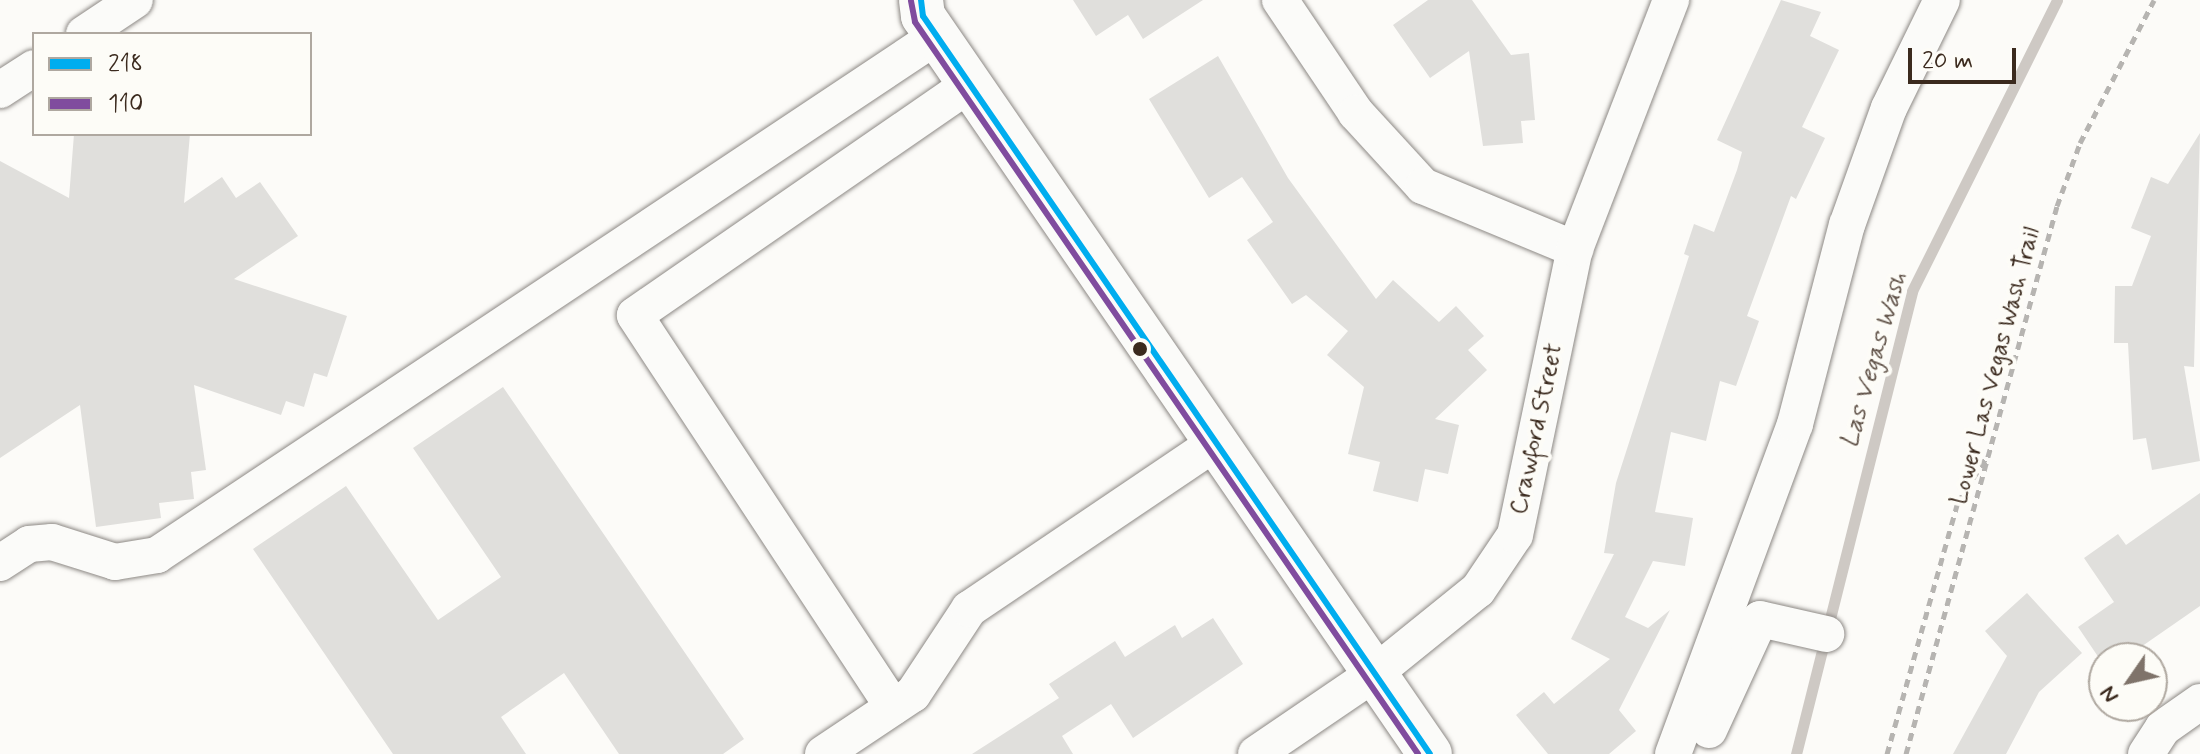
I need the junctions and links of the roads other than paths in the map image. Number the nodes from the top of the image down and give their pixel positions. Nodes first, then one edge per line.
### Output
1 (135, 0) edge
2 (1280, 0) edge
3 (1671, 0) edge
4 (1942, 0) edge
5 (916, 13) edge
6 (87, 32) edge
7 (32, 69) edge
8 (970, 84) junction
9 (0, 90) edge
10 (1575, 249) junction
11 (1217, 442) junction
12 (0, 563) edge
13 (1826, 634) dead end
14 (1375, 673) junction
15 (2200, 702) edge
16 (893, 707) junction
17 (823, 754) edge
18 (1256, 754) edge
19 (1430, 754) edge
20 (1673, 754) edge
21 (1699, 754) edge
22 (2146, 754) edge

1 - 6 street
2 - 10 street
3 - 10 street, Crawford Street
4 - 20 street
5 - 8 main road
5 - 12 street
7 - 9 street
8 - 11 main road
8 - 16 street
10 - 14 street, Crawford Street
11 - 14 main road
11 - 16 street
13 - 21 street
14 - 18 street, Crawford Street
14 - 19 main road
15 - 22 street
16 - 17 street

